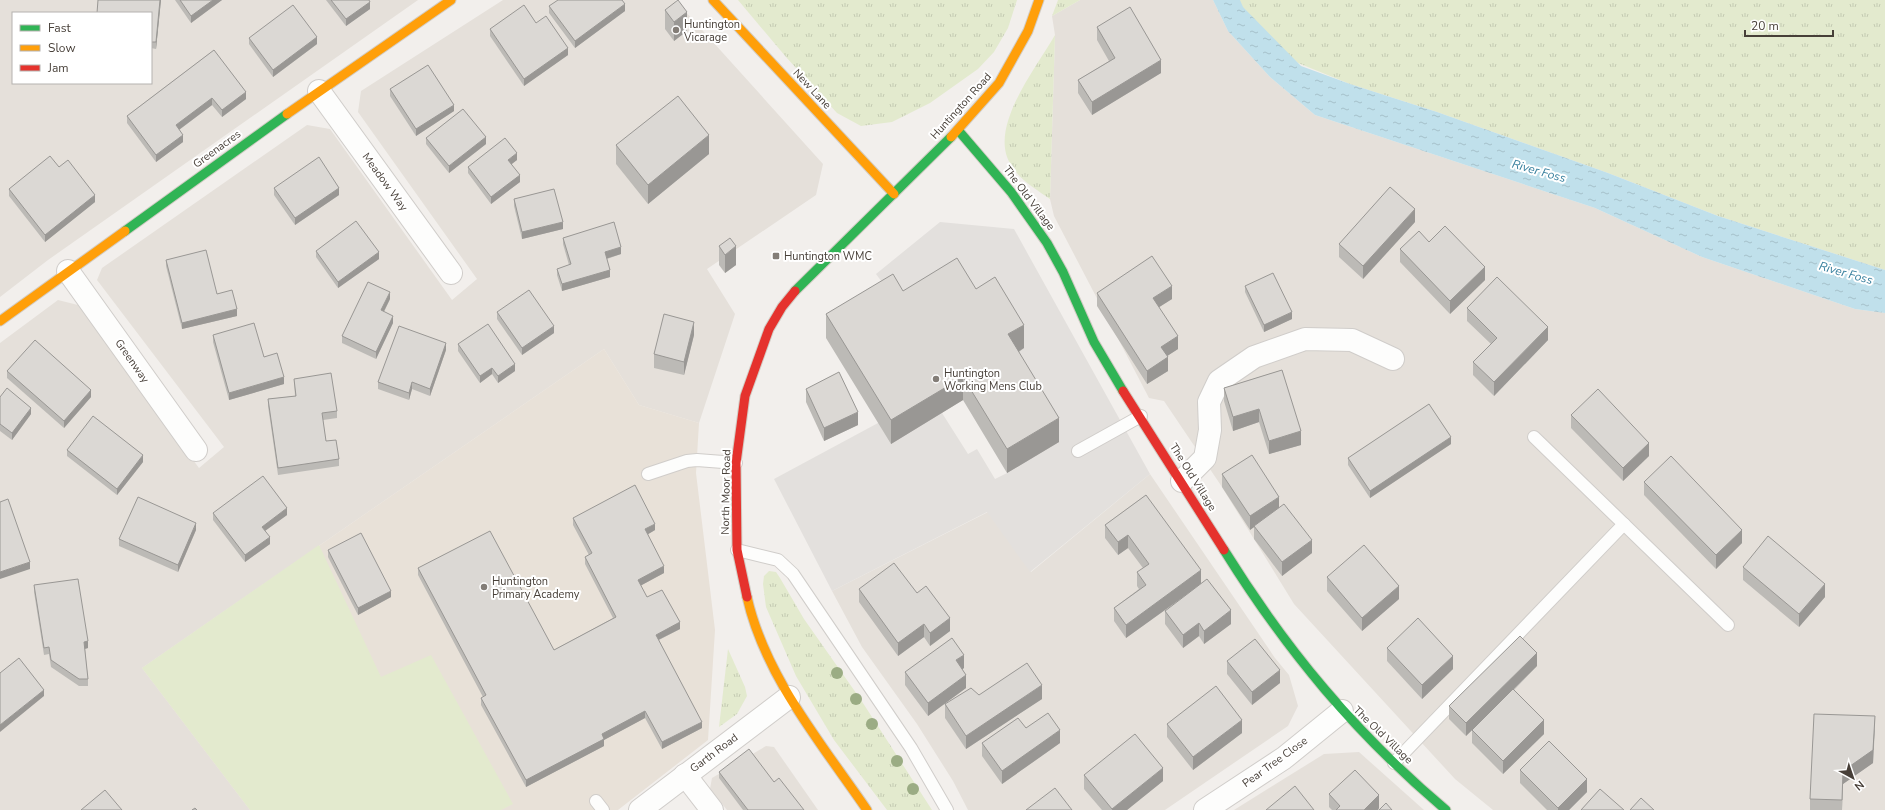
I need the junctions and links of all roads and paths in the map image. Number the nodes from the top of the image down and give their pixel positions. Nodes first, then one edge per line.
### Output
1 (451, 0) edge
2 (713, 0) edge
3 (1039, 0) edge
4 (319, 91) junction
5 (958, 130) junction
6 (894, 194) junction
7 (68, 271) junction
8 (450, 273) dead end
9 (0, 321) edge
10 (1393, 359) dead end
11 (1140, 416) junction
12 (1534, 437) dead end
13 (196, 450) dead end
14 (1078, 451) dead end
15 (736, 463) junction
16 (648, 474) dead end
17 (1182, 481) junction
18 (1624, 524) junction
19 (737, 550) junction
20 (1728, 625) dead end
21 (789, 697) junction
22 (1342, 711) junction
23 (1394, 763) junction
24 (685, 775) junction
25 (640, 810) edge
26 (712, 810) edge
27 (868, 810) edge
28 (947, 810) edge
29 (1205, 810) edge
30 (1446, 810) edge

1 - 4 street, Greenacres
2 - 6 street, New Lane
3 - 5 street, Huntington Road
4 - 7 street, Greenacres
4 - 8 street, Meadow Way
5 - 6 street, Huntington Road
5 - 11 street, The Old Village
6 - 15 street, North Moor Road
7 - 9 street, Greenacres
7 - 13 street, Greenway
10 - 17 street
11 - 14 lane
11 - 17 street, The Old Village
12 - 18 lane
15 - 16 lane
15 - 19 street, North Moor Road
17 - 22 street, The Old Village
18 - 20 lane
18 - 23 lane
19 - 21 street, North Moor Road
19 - 28 lane
21 - 24 street, Garth Road
21 - 27 street, North Moor Road
22 - 23 street, The Old Village
22 - 29 street, Pear Tree Close
23 - 30 street, The Old Village
24 - 25 street, Garth Road
24 - 26 street

